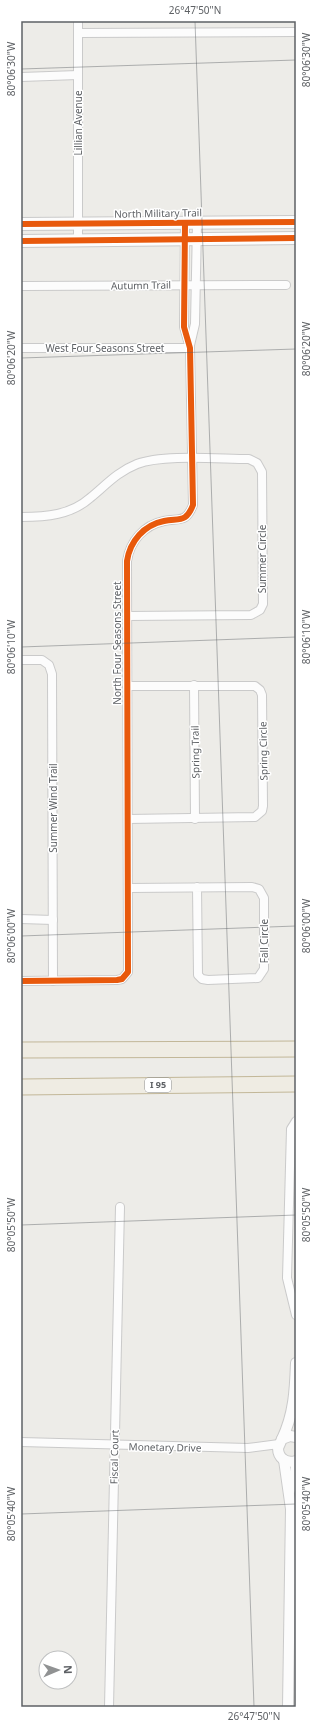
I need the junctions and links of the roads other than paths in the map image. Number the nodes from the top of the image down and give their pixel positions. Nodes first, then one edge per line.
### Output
1 (78, 21) edge
2 (296, 32) edge
3 (78, 33) junction
4 (78, 75) junction
5 (21, 77) edge
6 (296, 222) edge
7 (191, 223) junction
8 (21, 224) edge
9 (78, 224) junction
10 (296, 238) edge
11 (190, 239) junction
12 (78, 240) junction
13 (21, 241) edge
14 (286, 284) dead end
15 (186, 285) junction
16 (195, 285) junction
17 (21, 286) edge
18 (21, 348) edge
19 (190, 348) junction
20 (193, 458) junction
21 (21, 517) edge
22 (127, 616) junction
23 (21, 660) edge
24 (194, 685) junction
25 (127, 686) junction
26 (128, 819) junction
27 (195, 819) junction
28 (197, 887) junction
29 (129, 888) junction
30 (21, 920) edge
31 (53, 920) junction
32 (21, 981) edge
33 (53, 981) junction
34 (21, 1050) edge
35 (296, 1050) edge
36 (296, 1084) edge
37 (21, 1087) edge
38 (296, 1121) edge
39 (120, 1208) dead end
40 (296, 1315) edge
41 (296, 1363) edge
42 (293, 1410) junction
43 (296, 1423) edge
44 (296, 1437) edge
45 (281, 1441) junction
46 (21, 1442) edge
47 (115, 1446) junction
48 (262, 1446) junction
49 (282, 1458) junction
50 (296, 1461) edge
51 (296, 1467) edge
52 (289, 1492) junction
53 (292, 1688) edge
54 (109, 1707) edge
55 (288, 1707) edge

1 - 3 street, Lillian Avenue
2 - 3 street
3 - 4 street, Lillian Avenue
4 - 5 street
4 - 9 street, Lillian Avenue
6 - 7 main road, North Military Trail
7 - 9 main road, North Military Trail
7 - 11 street
8 - 9 main road, North Military Trail
9 - 12 street, Lillian Avenue
10 - 11 main road
11 - 12 main road
11 - 15 street
11 - 16 street
12 - 13 main road
14 - 16 street, Autumn Trail
15 - 16 street, Autumn Trail
15 - 17 street, Autumn Trail
15 - 19 street
16 - 19 street
18 - 19 street, West Four Seasons Street
19 - 20 street, North Four Seasons Street
20 - 21 street
20 - 22 street, North Four Seasons Street
20 - 22 street, Summer Circle
22 - 25 street, North Four Seasons Street
23 - 31 street, Summer Wind Trail
24 - 25 street, Spring Circle
24 - 27 street, Spring Trail
24 - 27 street, Spring Circle
25 - 26 street, North Four Seasons Street
26 - 27 street, Spring Circle
26 - 29 street, North Four Seasons Street
28 - 28 street, Fall Circle
28 - 29 street, Fall Circle
29 - 33 street, North Four Seasons Street
30 - 31 street
31 - 33 street, Summer Wind Trail
32 - 33 street
34 - 35 highway
36 - 37 highway, I 95
38 - 40 street
39 - 47 street, Fiscal Court
41 - 42 street
42 - 43 street
42 - 45 street
44 - 45 street
45 - 48 street, Monetary Drive
45 - 49 street
46 - 47 street, Monetary Drive
47 - 48 street, Monetary Drive
47 - 54 street, Fiscal Court
48 - 49 street, Monetary Drive
49 - 50 street
49 - 52 street
51 - 52 street
52 - 53 street
53 - 55 street

